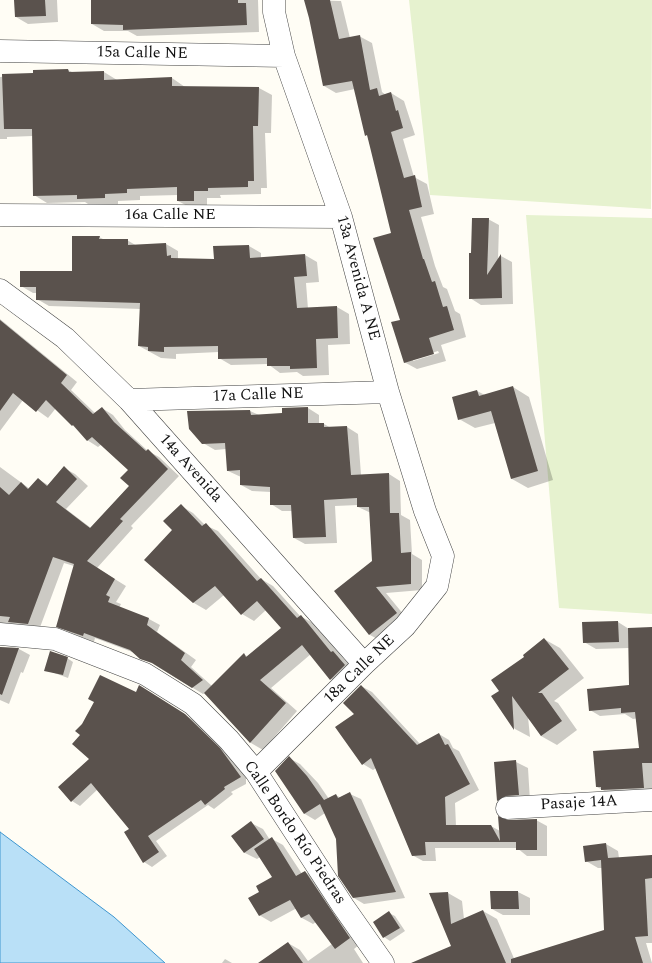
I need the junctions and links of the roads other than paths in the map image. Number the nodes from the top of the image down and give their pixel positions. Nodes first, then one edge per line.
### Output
1 (274, 0) edge
2 (0, 51) edge
3 (284, 56) junction
4 (0, 215) edge
5 (341, 217) junction
6 (0, 290) edge
7 (388, 392) junction
8 (129, 400) junction
9 (444, 556) joint
10 (0, 634) edge
11 (364, 664) junction
12 (256, 772) junction
13 (652, 800) edge
14 (507, 808) dead end
15 (383, 963) edge

1 - 3 street, 13a Avenida A NE
2 - 3 street, 15a Calle NE
3 - 5 street, 13a Avenida A NE
4 - 5 street, 16a Calle NE
5 - 7 street, 13a Avenida A NE
6 - 8 street, 14a Avenida
7 - 8 street, 17a Calle NE
7 - 9 street, 13a Avenida A NE
8 - 11 street, 14a Avenida
9 - 11 street, 18a Calle NE
10 - 12 street, Calle Bordo Río Piedras
11 - 12 street, 18a Calle NE
12 - 15 street, Calle Bordo Río Piedras
13 - 14 street, Pasaje 14A

